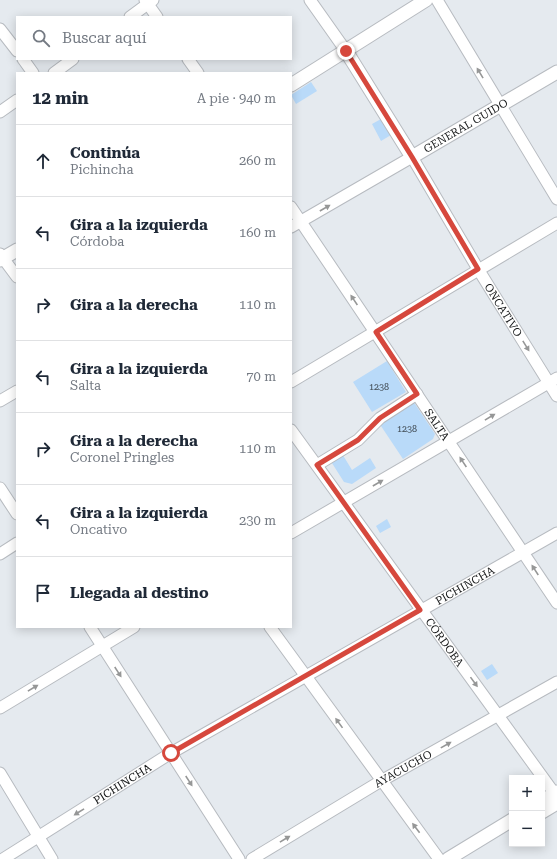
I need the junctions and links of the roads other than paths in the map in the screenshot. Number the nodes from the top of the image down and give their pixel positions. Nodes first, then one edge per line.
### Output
1 (310, 0) edge
2 (426, 0) edge
3 (437, 0) edge
4 (149, 1) edge
5 (131, 16) edge
6 (156, 16) edge
7 (0, 29) edge
8 (16, 50) edge
9 (346, 51) junction
10 (24, 60) edge
11 (72, 60) edge
12 (189, 60) edge
13 (32, 72) edge
14 (55, 72) edge
15 (197, 72) edge
16 (557, 72) edge
17 (292, 84) edge
18 (16, 101) edge
19 (500, 107) junction
20 (0, 112) edge
21 (412, 157) junction
22 (557, 199) edge
23 (292, 210) edge
24 (557, 223) edge
25 (296, 224) edge
26 (16, 250) edge
27 (1, 257) edge
28 (478, 269) junction
29 (16, 277) edge
30 (376, 332) junction
31 (553, 380) edge
32 (292, 381) edge
33 (16, 392) edge
34 (417, 394) junction
35 (557, 396) edge
36 (0, 401) edge
37 (292, 431) edge
38 (450, 441) junction
39 (317, 465) junction
40 (0, 488) edge
41 (344, 503) junction
42 (16, 512) edge
43 (292, 532) edge
44 (557, 534) edge
45 (16, 544) edge
46 (524, 552) junction
47 (0, 554) edge
48 (557, 603) edge
49 (420, 610) junction
50 (91, 628) edge
51 (132, 628) edge
52 (271, 628) edge
53 (102, 647) junction
54 (304, 676) junction
55 (557, 682) edge
56 (0, 708) edge
57 (498, 716) junction
58 (171, 753) junction
59 (0, 773) edge
60 (381, 781) junction
61 (556, 796) edge
62 (545, 801) edge
63 (543, 811) edge
64 (509, 822) edge
65 (509, 832) edge
66 (39, 837) junction
67 (3, 859) edge
68 (52, 859) edge
69 (239, 859) edge
70 (252, 859) edge
71 (439, 859) edge
72 (448, 859) edge
73 (464, 859) edge

1 - 9 street, ONCATIVO
2 - 9 main road
19 -> 3 street
4 - 5 street
4 - 6 street
7 - 8 street
9 - 17 main road
9 - 21 main road, ONCATIVO
10 - 13 street
11 - 14 street
12 - 15 street
16 - 19 main road, GENERAL GUIDO
18 - 20 street
19 - 21 main road, GENERAL GUIDO
19 - 22 street
25 -> 21 street, GENERAL GUIDO
21 - 28 street, ONCATIVO
23 - 25 street, SALTA
24 - 28 street
30 -> 25 street, SALTA
26 - 27 main road
27 - 29 street
28 - 30 street
28 -> 31 street, ONCATIVO
30 - 32 street
30 - 34 street, SALTA
31 - 35 street, ONCATIVO
38 -> 31 street
33 - 36 street
34 - 38 street, SALTA
34 - 39 street
37 - 39 street, CÓRDOBA
41 -> 38 street
46 -> 38 street, SALTA
39 - 41 street, CÓRDOBA
40 - 42 street
41 - 43 street
41 - 49 street, CÓRDOBA
44 - 46 street, PICHINCHA
45 - 47 street
48 -> 46 street, SALTA
46 - 49 street, PICHINCHA
49 - 54 street, PICHINCHA
49 -> 57 street, CÓRDOBA
50 - 53 street
51 - 53 street
52 - 54 street
56 -> 53 street
53 -> 58 street
54 - 58 street, PICHINCHA
60 -> 54 street
55 - 57 street, AYACUCHO
60 -> 57 street, AYACUCHO
57 - 61 street, CÓRDOBA
58 -> 66 street, PICHINCHA
58 -> 69 street
59 - 66 street
70 -> 60 street, AYACUCHO
71 -> 60 street
61 - 62 main road
61 - 63 main road
64 - 72 main road
65 - 73 main road
66 - 67 street, PICHINCHA
66 - 68 street

